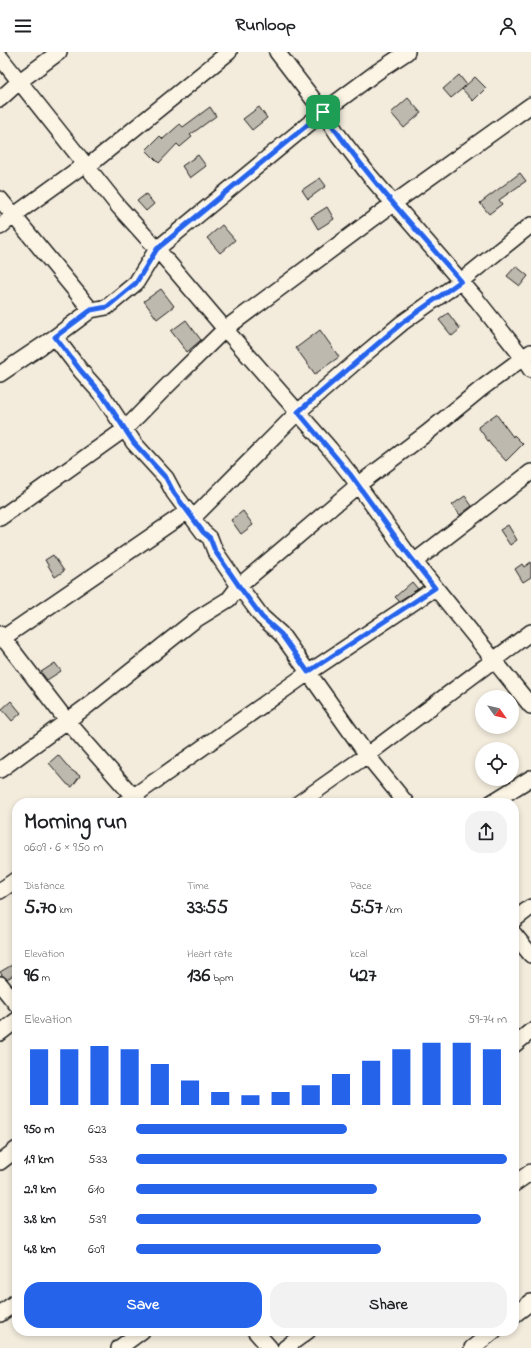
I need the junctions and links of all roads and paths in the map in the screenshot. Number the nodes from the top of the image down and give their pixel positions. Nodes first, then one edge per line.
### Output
1 (59, 52) edge
2 (229, 52) edge
3 (276, 52) edge
4 (408, 52) edge
5 (0, 57) edge
6 (20, 81) junction
7 (0, 99) edge
8 (531, 105) edge
9 (323, 112) junction
10 (86, 166) junction
11 (0, 199) edge
12 (394, 203) junction
13 (13, 216) junction
14 (531, 224) edge
15 (0, 227) edge
16 (157, 249) junction
17 (461, 281) junction
18 (91, 310) junction
19 (225, 329) junction
20 (55, 337) junction
21 (528, 360) edge
22 (0, 374) edge
23 (298, 412) junction
24 (125, 429) junction
25 (531, 472) edge
26 (358, 485) junction
27 (190, 515) junction
28 (0, 518) edge
29 (414, 562) junction
30 (239, 586) junction
31 (435, 588) junction
32 (531, 632) edge
33 (1, 637) edge
34 (493, 660) junction
35 (308, 672) junction
36 (531, 706) edge
37 (67, 721) junction
38 (367, 755) junction
39 (0, 770) edge
40 (531, 778) edge
41 (130, 798) edge
42 (136, 798) edge
43 (307, 798) edge
44 (402, 798) edge
45 (499, 798) edge
46 (12, 883) edge
47 (0, 891) edge
48 (531, 907) edge
49 (519, 916) edge
50 (519, 940) edge
51 (531, 955) edge
52 (0, 984) edge
53 (12, 999) edge
54 (12, 1024) edge
55 (531, 1031) edge
56 (0, 1032) edge
57 (519, 1041) edge
58 (12, 1153) edge
59 (0, 1162) edge
60 (531, 1172) edge
61 (519, 1180) edge
62 (12, 1305) edge
63 (0, 1314) edge
64 (135, 1336) edge
65 (259, 1336) edge
66 (301, 1336) edge
67 (488, 1336) edge
68 (119, 1348) edge
69 (270, 1348) edge
70 (285, 1348) edge
71 (472, 1348) edge

1 - 6 street
2 - 10 street
3 - 9 street
4 - 9 street
5 - 6 street
6 - 7 street
6 - 10 street
8 - 12 street
9 - 12 street
9 - 16 street
10 - 13 street
10 - 16 street
11 - 13 street
12 - 17 street
12 - 19 street
13 - 15 street
13 - 18 street
14 - 17 street
16 - 18 street
16 - 19 street
17 - 21 street
17 - 23 street
18 - 20 street
19 - 23 street
19 - 24 street
20 - 22 street
20 - 24 street
21 - 26 street
23 - 26 street
23 - 27 street
24 - 27 street
24 - 28 street
25 - 29 street
26 - 29 street
26 - 30 street
27 - 30 street
27 - 33 street
29 - 31 street
30 - 35 street
30 - 37 street
31 - 34 street
31 - 35 street
32 - 34 street
33 - 37 street
34 - 36 street
34 - 38 street
35 - 38 street
35 - 42 street
37 - 39 street
37 - 41 street
38 - 43 street
38 - 44 street
40 - 45 street
46 - 47 street
48 - 49 street
50 - 51 street
52 - 53 street
54 - 56 street
55 - 57 street
58 - 59 street
60 - 61 street
62 - 63 street
64 - 68 street
65 - 69 street
66 - 70 street
67 - 71 street

